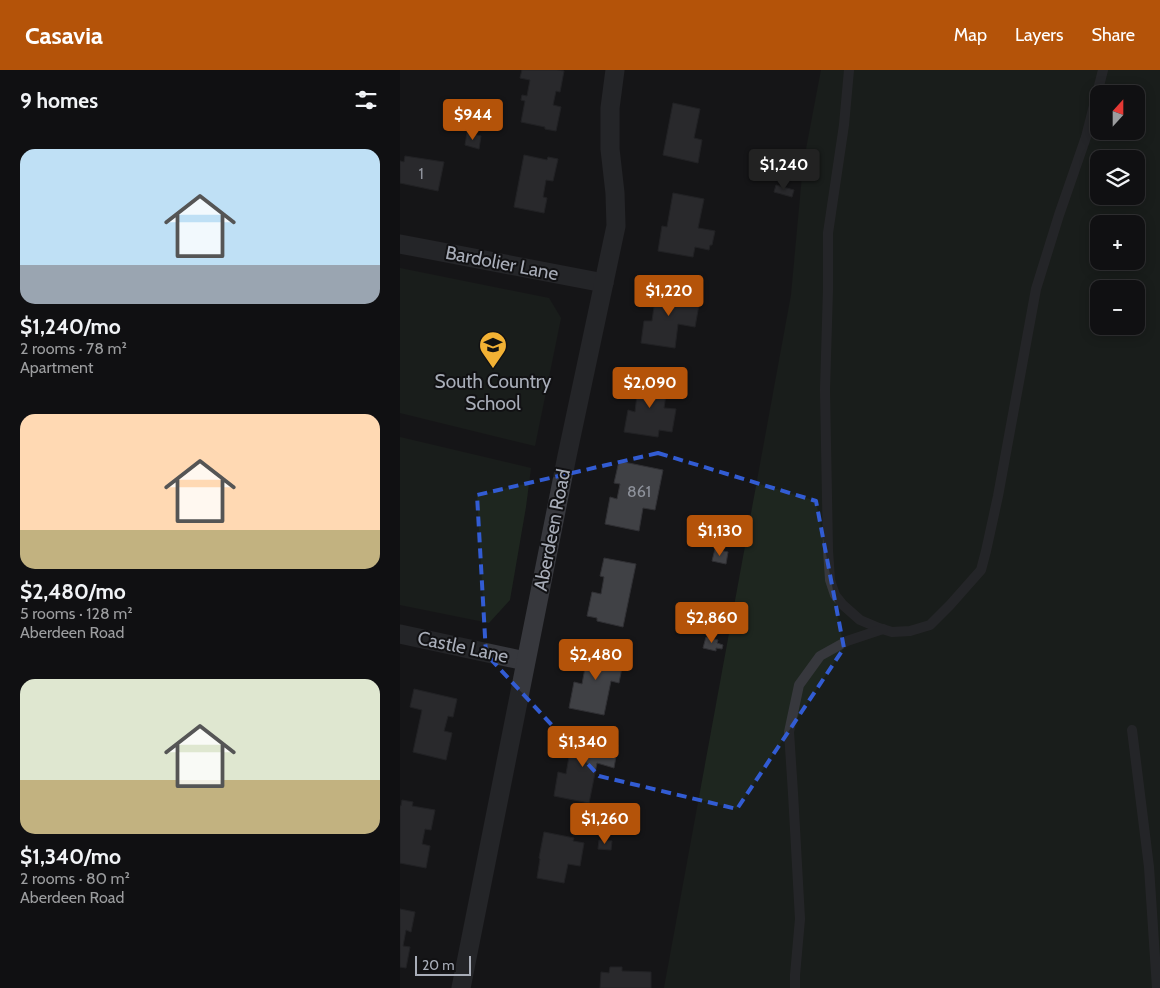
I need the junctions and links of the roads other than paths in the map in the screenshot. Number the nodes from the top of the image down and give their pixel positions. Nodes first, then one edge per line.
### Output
1 (615, 70) edge
2 (850, 70) edge
3 (1103, 70) edge
4 (400, 244) edge
5 (604, 283) junction
6 (883, 629) junction
7 (400, 634) edge
8 (525, 661) junction
9 (1132, 730) dead end
10 (461, 988) edge
11 (795, 988) edge
12 (1157, 988) edge

1 - 5 street, Aberdeen Road
2 - 6 lane
3 - 6 lane
4 - 5 street, Bardolier Lane
5 - 8 street, Aberdeen Road
6 - 11 lane
7 - 8 street, Castle Lane
8 - 10 street, Aberdeen Road
9 - 12 lane

